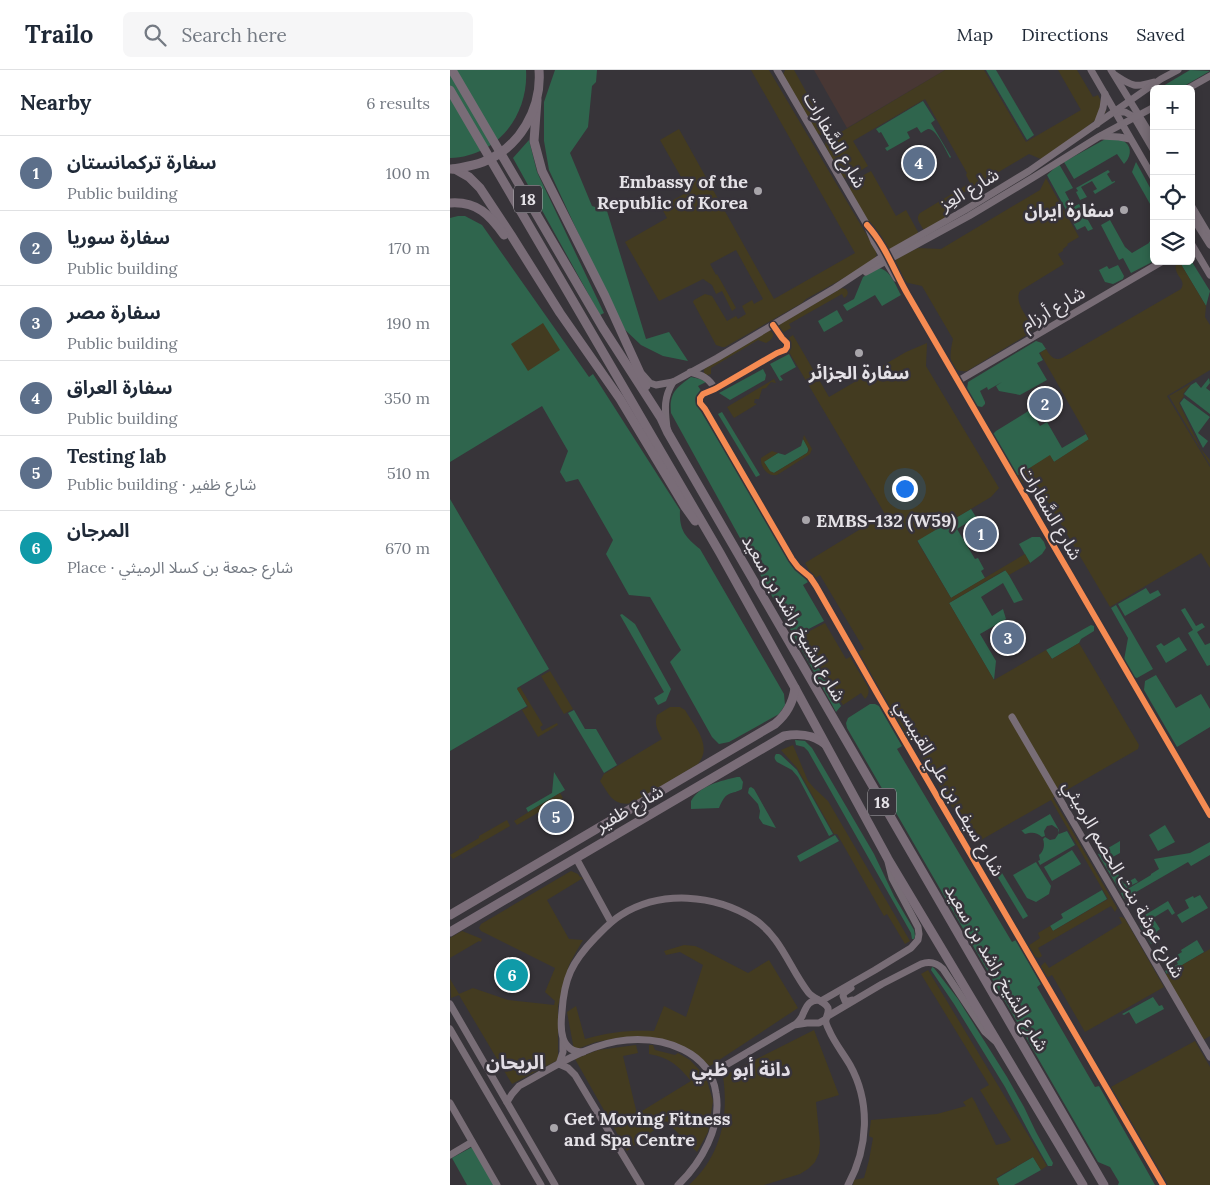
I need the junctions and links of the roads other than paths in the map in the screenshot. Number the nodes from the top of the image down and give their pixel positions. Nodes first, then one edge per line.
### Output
1 (452, 70) edge
2 (539, 70) edge
3 (546, 70) edge
4 (777, 70) edge
5 (1091, 70) edge
6 (1178, 70) edge
7 (1112, 72) edge
8 (1210, 76) edge
9 (1161, 79) junction
10 (1194, 85) edge
11 (539, 89) junction
12 (450, 90) edge
13 (1105, 93) junction
14 (537, 100) junction
15 (1130, 102) junction
16 (1150, 109) edge
17 (1115, 112) junction
18 (1136, 116) junction
19 (1122, 124) junction
20 (1096, 125) junction
21 (1100, 136) junction
22 (1150, 136) edge
23 (1130, 139) junction
24 (1150, 143) edge
25 (451, 169) edge
26 (1152, 175) edge
27 (450, 203) edge
28 (1195, 212) edge
29 (1194, 220) edge
30 (1210, 237) edge
31 (1210, 245) edge
32 (1195, 250) edge
33 (523, 253) junction
34 (886, 258) junction
35 (1156, 265) edge
36 (1210, 275) edge
37 (773, 324) junction
38 (637, 369) junction
39 (690, 372) junction
40 (958, 381) junction
41 (673, 382) junction
42 (712, 391) junction
43 (661, 418) junction
44 (668, 433) junction
45 (720, 553) junction
46 (795, 688) junction
47 (1012, 717) dead end
48 (827, 746) junction
49 (1210, 815) edge
50 (576, 858) junction
51 (888, 859) junction
52 (450, 915) edge
53 (611, 922) junction
54 (450, 932) edge
55 (876, 970) junction
56 (882, 984) junction
57 (819, 1001) junction
58 (450, 1004) edge
59 (827, 1018) junction
60 (794, 1025) junction
61 (450, 1029) edge
62 (563, 1039) junction
63 (998, 1043) junction
64 (583, 1052) junction
65 (1210, 1057) edge
66 (559, 1064) junction
67 (709, 1075) junction
68 (519, 1086) junction
69 (499, 1087) junction
70 (503, 1095) junction
71 (492, 1101) junction
72 (508, 1102) junction
73 (450, 1103) edge
74 (472, 1142) junction
75 (450, 1155) edge
76 (498, 1185) edge
77 (541, 1185) edge
78 (555, 1185) edge
79 (641, 1185) edge
80 (678, 1185) edge
81 (848, 1185) edge
82 (1083, 1185) edge
83 (1104, 1185) edge
84 (1163, 1185) edge

1 - 43 main road, شارع الشيخ راشد بن سعيد / 18
2 - 11 main road
3 - 11 main road
4 - 34 street, شارع السَّفارات
5 - 13 street
6 - 9 street
7 - 9 street
7 - 15 street
8 - 10 street
9 - 15 street, شارع العِز
11 - 14 main road
12 - 45 main road, شارع الشيخ راشد بن سعيد / 18
13 - 17 street
13 - 20 street
14 - 25 main road
14 - 38 main road
15 - 17 street, شارع العِز
15 - 18 street
16 - 18 street, شارع العِز
17 - 18 street
17 - 19 street
17 - 20 street, شارع العِز
18 - 19 street, شارع العِز
18 - 22 street
18 - 24 street
19 - 21 street, شارع العِز
19 - 23 street
20 - 34 street, شارع العِز
21 - 23 street
21 - 34 street, شارع العِز
23 - 26 street
25 - 33 main road
27 - 33 main road
28 - 30 street
29 - 31 street
32 - 36 street
33 - 45 main road
34 - 37 street, شارع العِز
34 - 40 street, شارع السَّفارات
35 - 40 street, شارع أرزام
37 - 39 street, شارع العِز
37 - 42 street
38 - 41 street
38 - 43 main road
39 - 41 street, شارع العِز
39 - 42 street
40 - 49 street, شارع السَّفارات
41 - 44 street
42 - 84 street, شارع سيف بن علي القبيسي
43 - 44 main road, شارع الشيخ راشد بن سعيد / 18
44 - 83 main road, شارع الشيخ راشد بن سعيد / 18
45 - 46 main road, شارع الشيخ راشد بن سعيد / 18
46 - 48 main road, شارع الشيخ راشد بن سعيد / 18
46 - 52 main road, شارع ظفير
47 - 65 street, شارع عوشة بنت الحصم الرميثي
48 - 50 main road, شارع ظفير
48 - 51 main road, شارع الشيخ راشد بن سعيد / 18
50 - 53 street
50 - 54 main road, شارع ظفير
51 - 55 street
51 - 63 main road, شارع الشيخ راشد بن سعيد / 18
53 - 57 street
53 - 62 street
55 - 56 street
55 - 57 street
56 - 59 street
56 - 63 street
57 - 59 street
57 - 60 street
58 - 69 street
59 - 60 street
59 - 81 street
60 - 67 street
61 - 71 street
62 - 64 street
62 - 66 street
63 - 82 main road, شارع الشيخ راشد بن سعيد / 18
64 - 66 street
64 - 67 street
66 - 68 street
66 - 79 street
67 - 80 street
68 - 69 street
68 - 72 street
69 - 70 street
70 - 71 street
70 - 72 street
71 - 77 street
72 - 78 street
73 - 74 street
74 - 75 street
74 - 76 street

